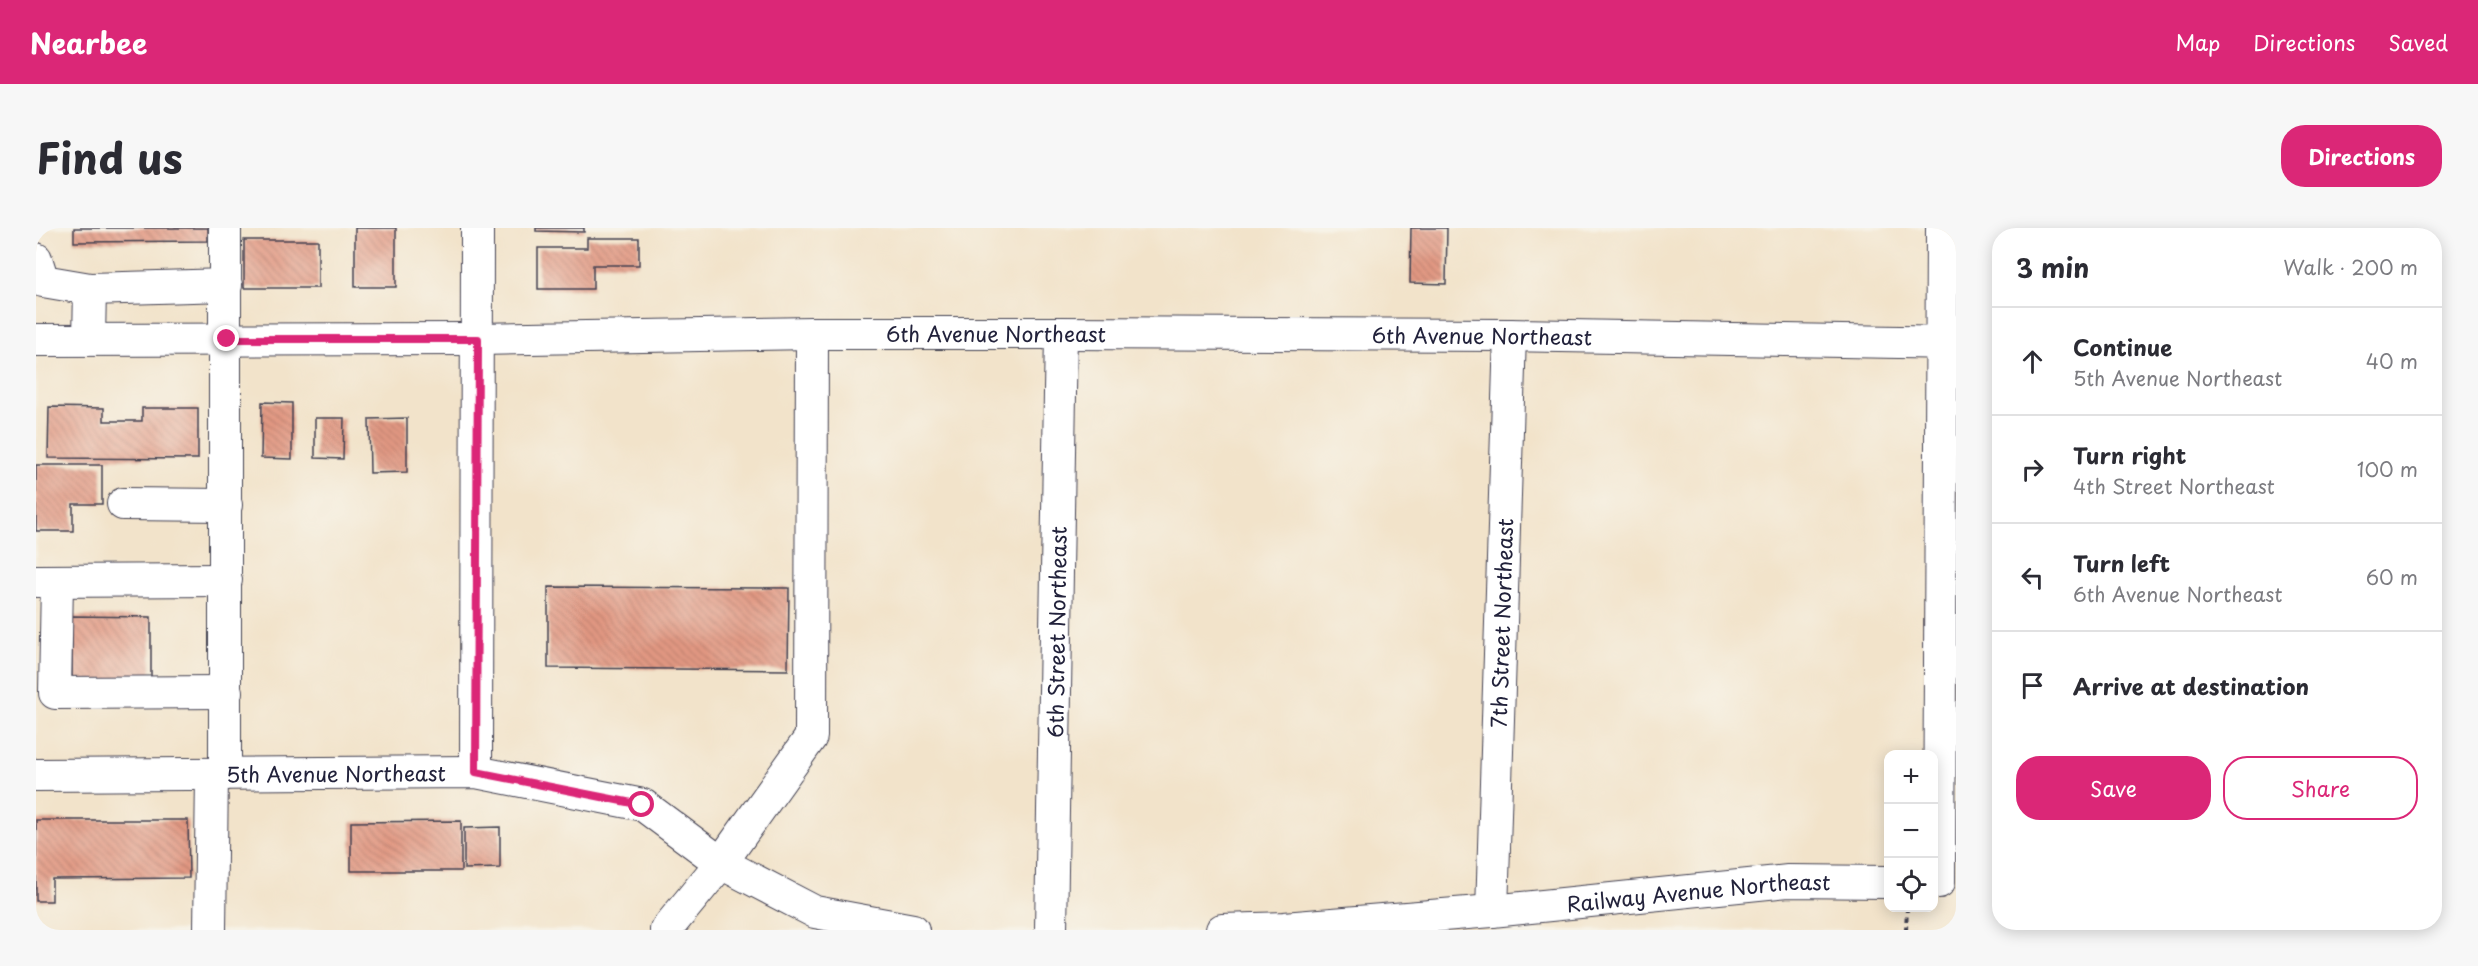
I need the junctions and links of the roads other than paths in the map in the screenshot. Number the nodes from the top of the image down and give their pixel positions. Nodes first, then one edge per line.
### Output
1 (225, 228) edge
2 (477, 228) edge
3 (1942, 228) edge
4 (36, 260) edge
5 (226, 285) junction
6 (90, 290) junction
7 (812, 333) junction
8 (1061, 333) junction
9 (1510, 335) junction
10 (89, 339) junction
11 (227, 339) junction
12 (478, 339) junction
13 (36, 340) edge
14 (1950, 343) edge
15 (123, 504) dead end
16 (226, 505) junction
17 (226, 580) junction
18 (46, 581) edge
19 (226, 692) junction
20 (476, 772) junction
21 (219, 774) junction
22 (36, 775) edge
23 (721, 863) junction
24 (1884, 882) edge
25 (1943, 882) edge
26 (1492, 910) junction
27 (210, 930) edge
28 (666, 930) edge
29 (913, 930) edge
30 (1051, 930) edge
31 (1222, 930) edge

1 - 5 street
2 - 12 street
3 - 14 street
4 - 6 street
5 - 6 street
5 - 11 street
6 - 10 street
7 - 8 street, 6th Avenue Northeast
7 - 12 street, 6th Avenue Northeast
7 - 23 street
8 - 9 street, 6th Avenue Northeast
8 - 30 street, 6th Street Northeast
9 - 14 street, 6th Avenue Northeast
9 - 26 street, 7th Street Northeast
10 - 11 street, 6th Avenue Northeast
10 - 13 street, 6th Avenue Northeast
11 - 12 street, 6th Avenue Northeast
11 - 16 street
12 - 20 street
14 - 25 street
15 - 16 street
16 - 17 street
17 - 18 street
17 - 19 street
18 - 19 street
19 - 21 street
20 - 21 street, 5th Avenue Northeast
20 - 23 street, 5th Avenue Northeast
21 - 22 street, 5th Avenue Northeast
21 - 27 street
23 - 28 street
23 - 29 street
24 - 26 street, Railway Avenue Northeast
26 - 31 street, Railway Avenue Northeast

